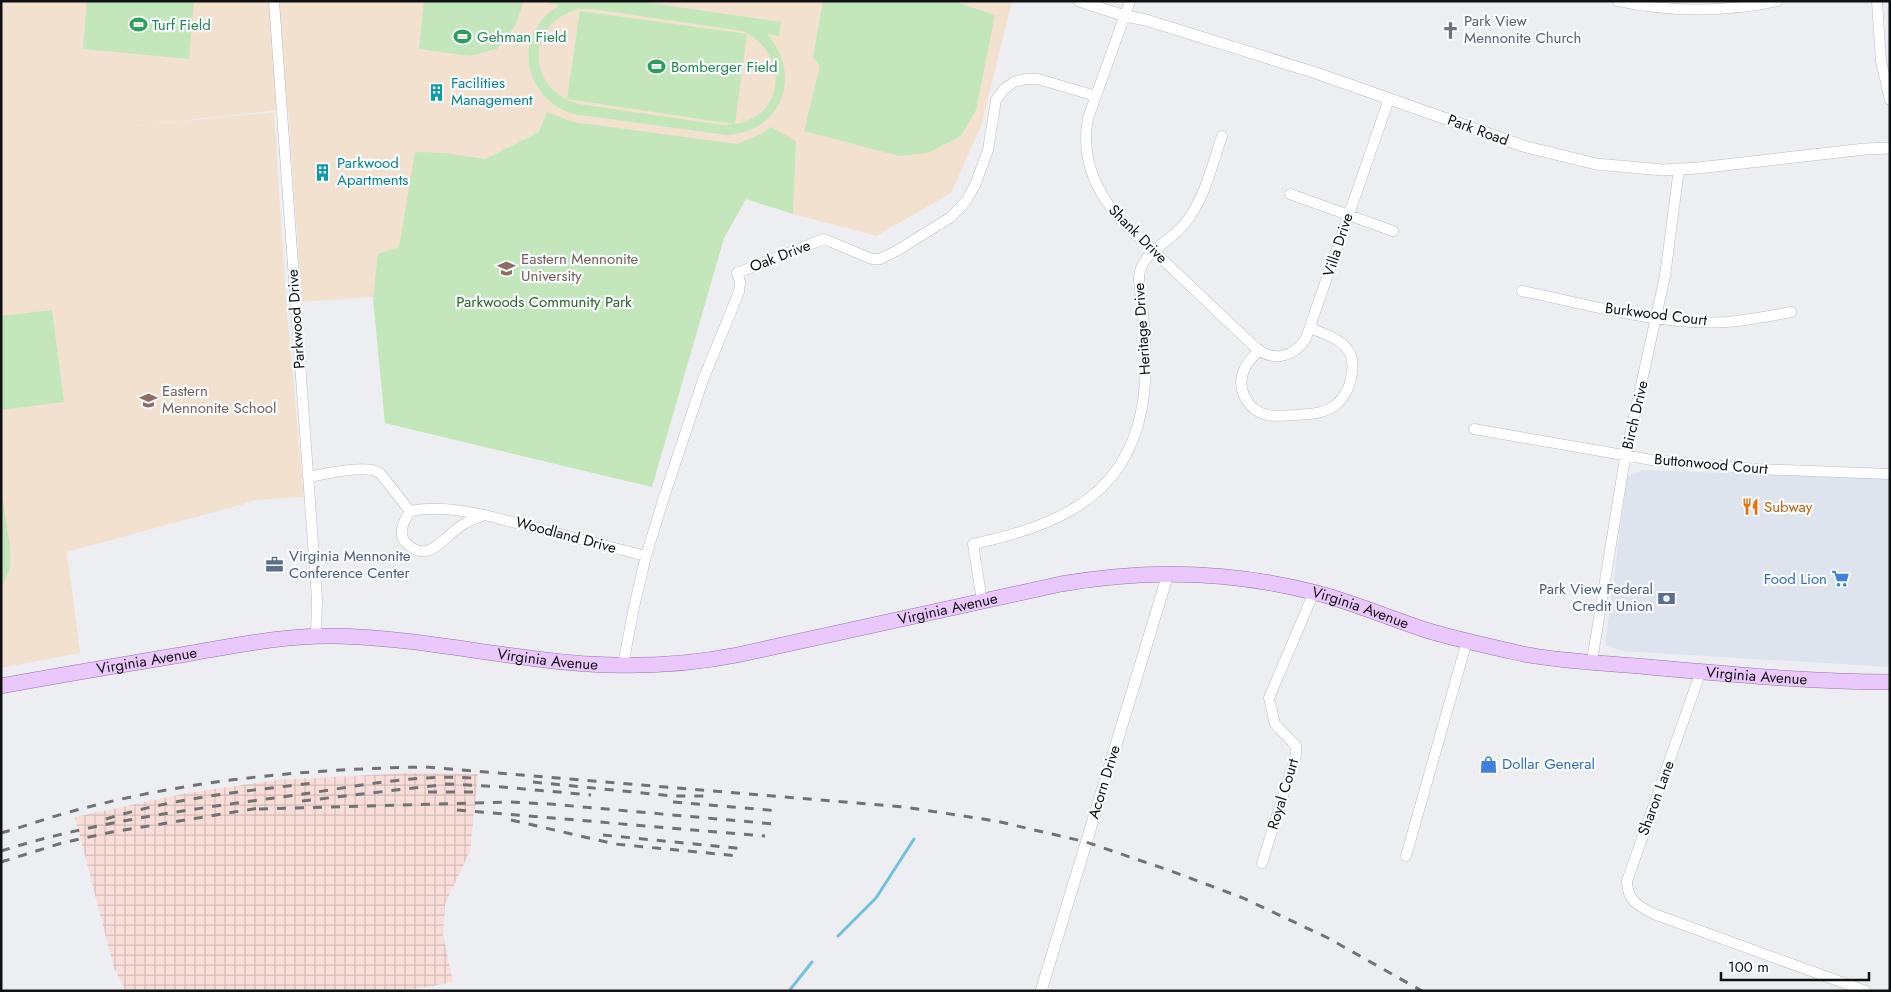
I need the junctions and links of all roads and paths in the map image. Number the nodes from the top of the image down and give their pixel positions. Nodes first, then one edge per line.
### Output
1 (274, 1) edge
2 (1079, 1) edge
3 (1130, 1) edge
4 (1618, 1) edge
5 (1777, 1) edge
6 (1877, 1) edge
7 (1666, 5) edge
8 (1125, 16) junction
9 (1096, 96) junction
10 (1389, 99) junction
11 (1890, 100) edge
12 (1222, 136) dead end
13 (1890, 148) edge
14 (1679, 169) junction
15 (1290, 194) dead end
16 (1348, 215) junction
17 (1393, 231) dead end
18 (1154, 251) junction
19 (1522, 291) dead end
20 (1791, 312) dead end
21 (1657, 318) junction
22 (1310, 328) junction
23 (1259, 350) junction
24 (1474, 429) dead end
25 (1625, 456) junction
26 (1890, 474) edge
27 (308, 477) junction
28 (410, 511) junction
29 (485, 515) junction
30 (646, 556) junction
31 (1168, 574) junction
32 (1314, 592) junction
33 (982, 602) junction
34 (316, 636) junction
35 (1467, 641) junction
36 (1592, 661) junction
37 (623, 665) junction
38 (1701, 671) junction
39 (1890, 682) edge
40 (1, 686) edge
41 (1406, 856) dead end
42 (1262, 863) dead end
43 (1041, 991) edge
44 (1866, 991) edge

1 - 27 street, Parkwood Drive
2 - 8 street, Park Road
3 - 8 street, Shank Drive
4 - 7 street
5 - 7 street
6 - 11 street
8 - 9 street, Shank Drive
8 - 10 street, Park Road
9 - 18 street, Shank Drive
9 - 30 street, Oak Drive
10 - 14 street, Park Road
10 - 16 street, Villa Drive
12 - 18 street, Heritage Drive
13 - 14 street, Park Road
14 - 21 street, Birch Drive
15 - 16 street
16 - 17 street
16 - 22 street, Villa Drive
18 - 23 street, Shank Drive
18 - 33 street, Heritage Drive
19 - 21 street, Burkwood Court
20 - 21 street, Burkwood Court
21 - 25 street, Birch Drive
22 - 23 street, Villa Drive
22 - 23 street
24 - 25 street, Buttonwood Court
25 - 26 street, Buttonwood Court
25 - 36 street, Birch Drive
27 - 28 street
27 - 34 street, Parkwood Drive
28 - 29 street, Woodland Drive
28 - 29 street
29 - 30 street, Woodland Drive
30 - 37 street, Oak Drive
31 - 32 main road, Virginia Avenue
31 - 33 main road, Virginia Avenue
31 - 43 street, Acorn Drive
32 - 35 main road, Virginia Avenue
32 - 42 street, Royal Court
33 - 37 main road, Virginia Avenue
34 - 37 main road, Virginia Avenue
34 - 40 main road, Virginia Avenue
35 - 36 main road, Virginia Avenue
35 - 41 street
36 - 38 main road, Virginia Avenue
38 - 39 main road, Virginia Avenue
38 - 44 street, Sharon Lane

